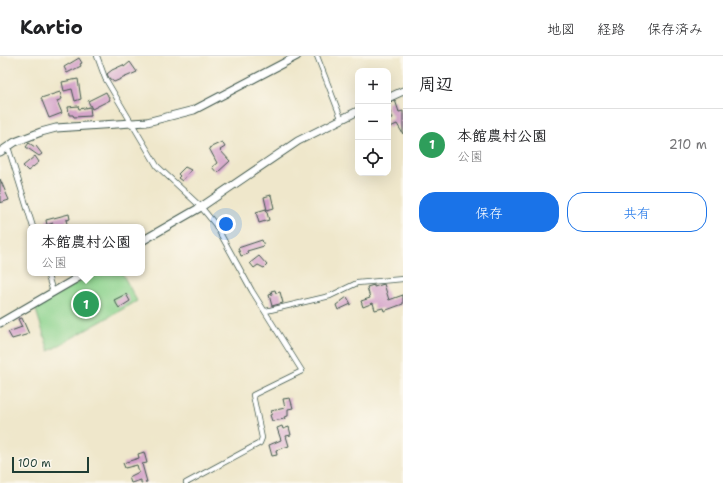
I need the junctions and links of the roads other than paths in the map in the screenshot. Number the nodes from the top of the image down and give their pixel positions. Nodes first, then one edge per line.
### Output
1 (97, 56) edge
2 (297, 56) edge
3 (317, 56) edge
4 (403, 91) edge
5 (391, 97) edge
6 (355, 112) edge
7 (342, 118) junction
8 (132, 123) junction
9 (8, 147) junction
10 (0, 152) edge
11 (201, 207) junction
12 (32, 224) edge
13 (145, 239) edge
14 (48, 276) edge
15 (81, 276) edge
16 (403, 279) edge
17 (53, 292) junction
18 (266, 311) junction
19 (0, 323) edge
20 (186, 483) edge

1 - 8 street
2 - 8 street
3 - 7 street
4 - 5 street
6 - 7 street
7 - 11 street
8 - 9 street
8 - 11 street
9 - 10 street
9 - 12 street
11 - 13 street
11 - 18 street
14 - 17 street
15 - 17 street
16 - 18 street
17 - 19 street
18 - 20 street

